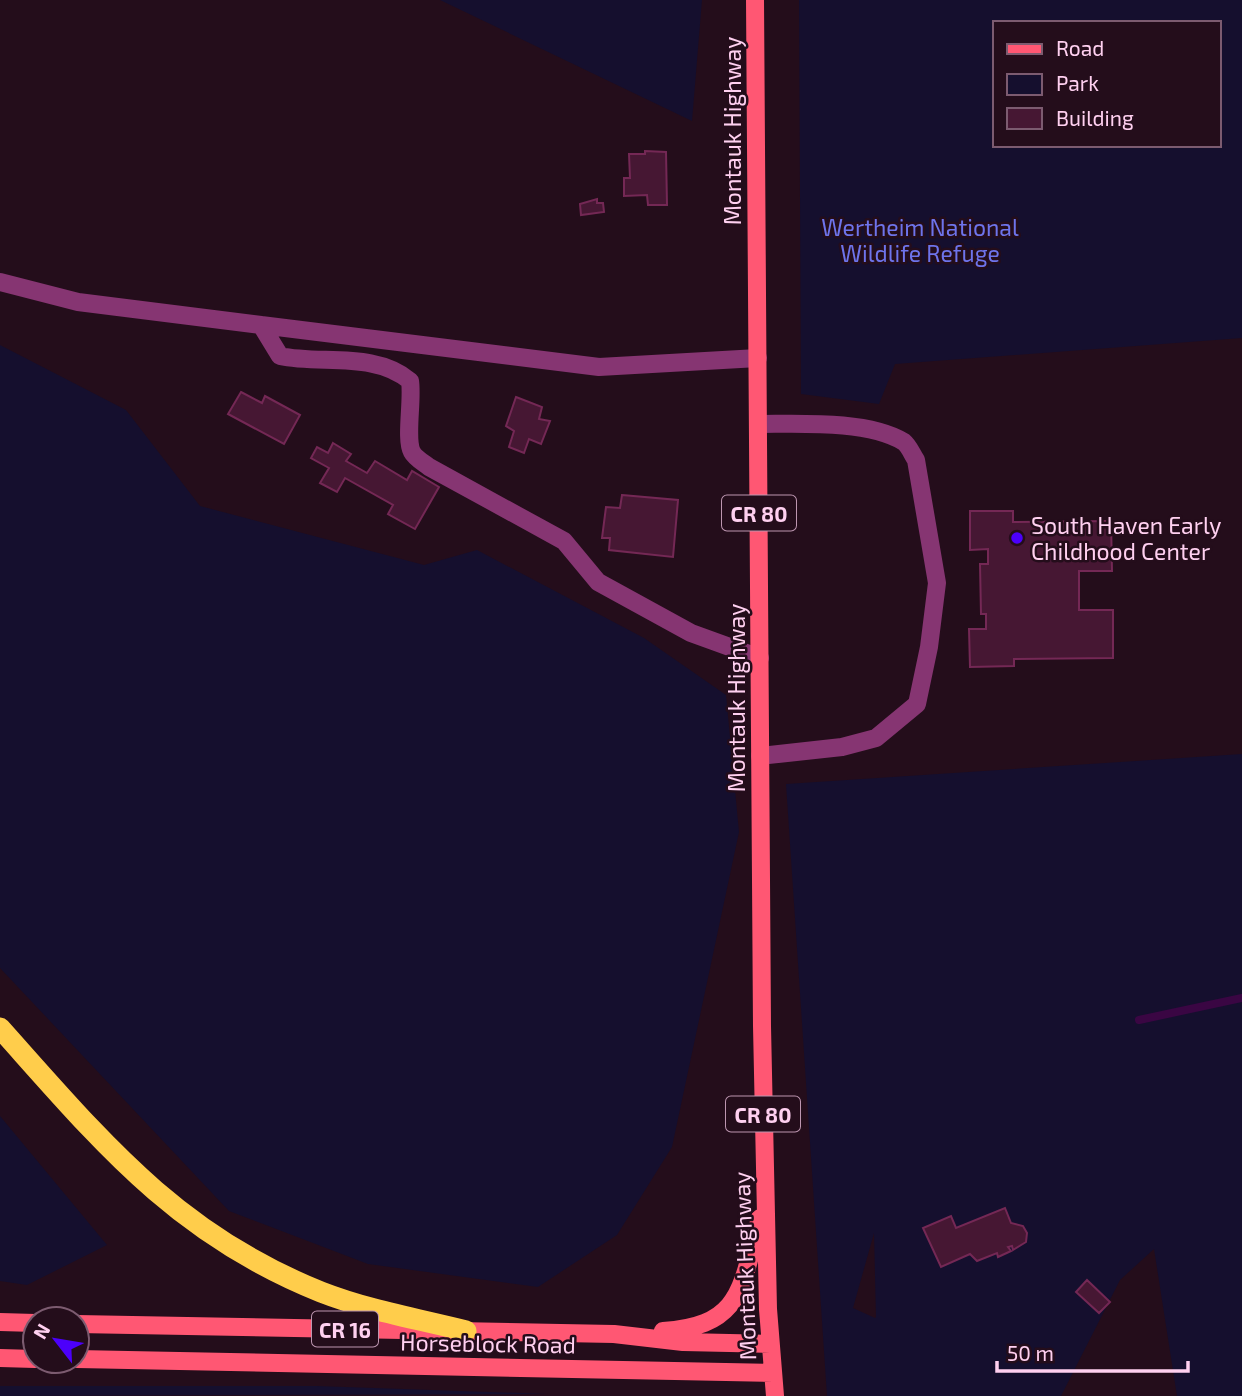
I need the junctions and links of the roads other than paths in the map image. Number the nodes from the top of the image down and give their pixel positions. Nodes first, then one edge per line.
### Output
1 (755, 0) edge
2 (0, 282) edge
3 (261, 325) junction
4 (758, 358) junction
5 (759, 424) junction
6 (760, 658) junction
7 (760, 756) junction
8 (0, 1028) edge
9 (765, 1202) junction
10 (0, 1322) edge
11 (21, 1323) edge
12 (91, 1324) edge
13 (466, 1331) junction
14 (614, 1334) junction
15 (770, 1344) junction
16 (0, 1358) edge
17 (21, 1359) edge
18 (91, 1359) edge
19 (773, 1373) junction
20 (775, 1396) edge

1 - 4 main road, Montauk Highway / CR 80
2 - 3 lane
3 - 4 lane
3 - 6 lane
4 - 5 main road, Montauk Highway / CR 80
5 - 6 main road, Montauk Highway / CR 80
5 - 7 lane
6 - 7 main road, Montauk Highway / CR 80
7 - 9 main road, Montauk Highway / CR 80
8 - 13 highway
9 - 14 main road
9 - 15 main road, Montauk Highway / CR 80
10 - 11 main road
12 - 13 main road, Horseblock Road / CR 16
13 - 14 main road, Horseblock Road / CR 16
14 - 15 main road, Horseblock Road / CR 16
15 - 19 main road, Montauk Highway / CR 80
16 - 17 main road
18 - 19 main road, Horseblock Road / CR 16
19 - 20 main road, Montauk Highway / CR 80

